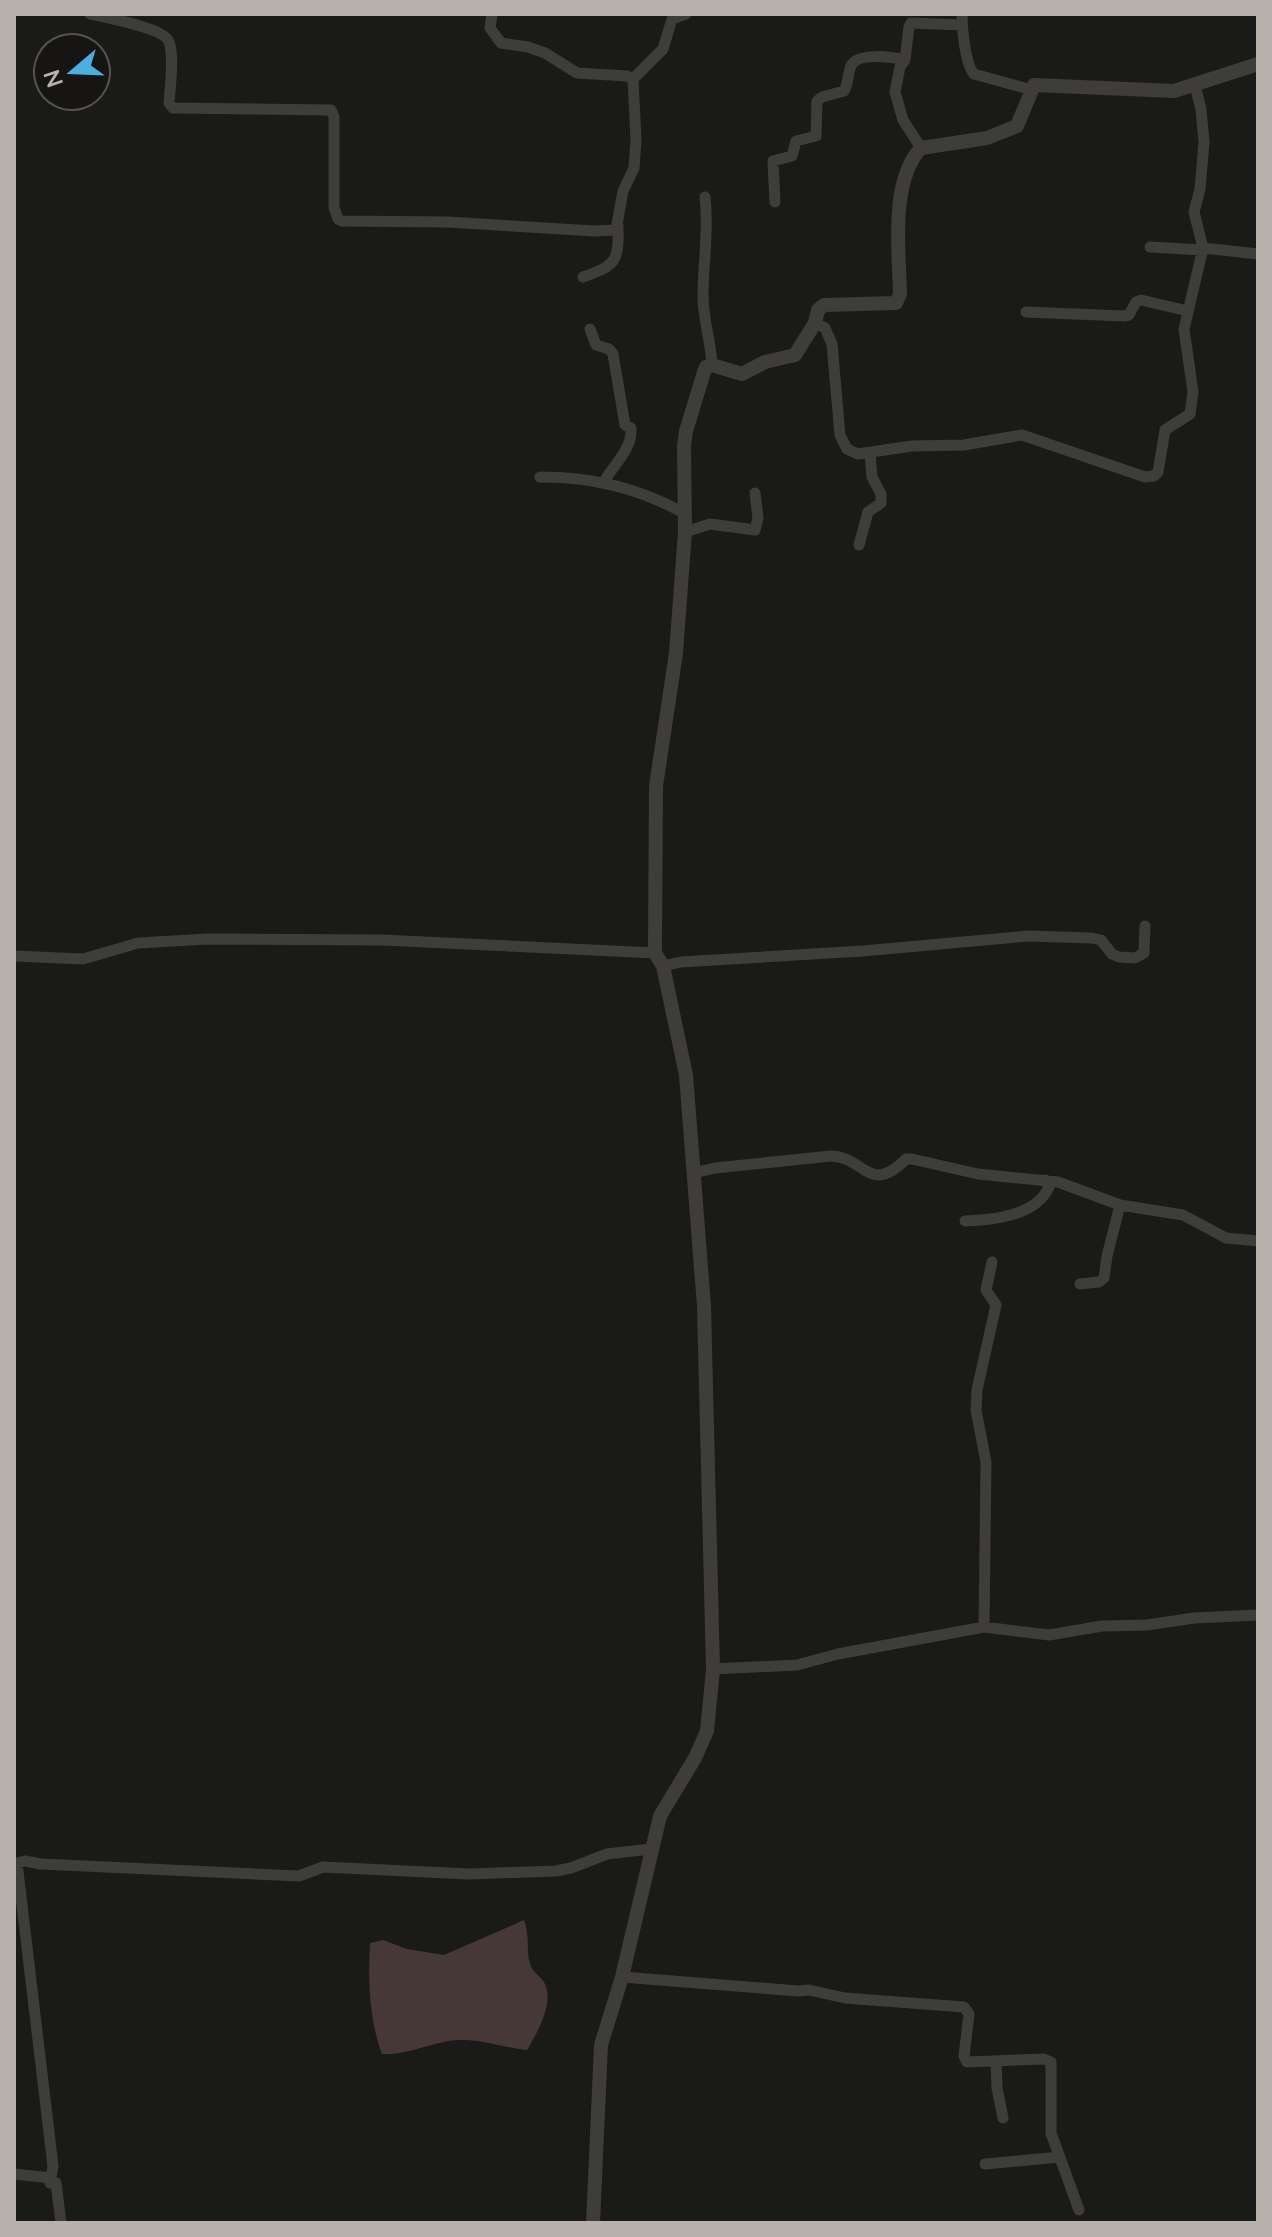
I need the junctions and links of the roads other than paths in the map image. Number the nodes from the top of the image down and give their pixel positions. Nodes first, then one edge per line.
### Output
1 (90, 14) edge
2 (492, 14) edge
3 (686, 14) edge
4 (962, 20) edge
5 (905, 60) junction
6 (1258, 64) edge
7 (633, 79) junction
8 (1195, 86) junction
9 (1032, 90) junction
10 (921, 148) junction
11 (705, 197) dead end
12 (775, 202) dead end
13 (618, 226) junction
14 (1150, 247) dead end
15 (1203, 249) junction
16 (1258, 254) edge
17 (583, 277) dead end
18 (1188, 311) junction
19 (1026, 312) dead end
20 (815, 323) junction
21 (590, 329) dead end
22 (712, 365) junction
23 (870, 453) junction
24 (540, 477) dead end
25 (604, 482) junction
26 (755, 493) dead end
27 (684, 513) junction
28 (685, 532) junction
29 (859, 545) dead end
30 (1145, 926) dead end
31 (14, 956) edge
32 (659, 960) junction
33 (694, 1173) junction
34 (1046, 1180) junction
35 (1120, 1205) junction
36 (965, 1221) dead end
37 (1258, 1241) edge
38 (992, 1262) dead end
39 (1080, 1284) dead end
40 (1258, 1615) edge
41 (984, 1627) junction
42 (713, 1669) junction
43 (651, 1849) junction
44 (16, 1863) edge
45 (622, 1977) junction
46 (996, 2061) junction
47 (1003, 2118) dead end
48 (1060, 2157) junction
49 (985, 2164) dead end
50 (14, 2174) edge
51 (50, 2183) junction
52 (1079, 2210) dead end
53 (61, 2223) edge
54 (593, 2223) edge

1 - 13 street
2 - 7 street
3 - 7 street
4 - 5 street
4 - 9 street
5 - 10 street
5 - 12 street
6 - 8 street
7 - 13 street
8 - 9 street
8 - 15 street
9 - 10 street
10 - 20 street
11 - 22 street
13 - 17 street
14 - 15 street
15 - 16 street
15 - 18 street
18 - 19 street
18 - 23 street
20 - 22 street
20 - 23 street
21 - 25 street
22 - 27 street
23 - 29 street
24 - 25 street
25 - 27 street
26 - 28 street
27 - 28 street
28 - 32 street
30 - 32 street
31 - 32 street
32 - 33 street
33 - 34 street
33 - 42 street
34 - 35 street
34 - 36 street
35 - 37 street
35 - 39 street
38 - 41 street
40 - 41 street
41 - 42 street
42 - 43 street
43 - 44 street
43 - 45 street
44 - 51 street
45 - 46 street
45 - 54 street
46 - 47 street
46 - 48 street
48 - 49 street
48 - 52 street
50 - 51 street
51 - 53 street

